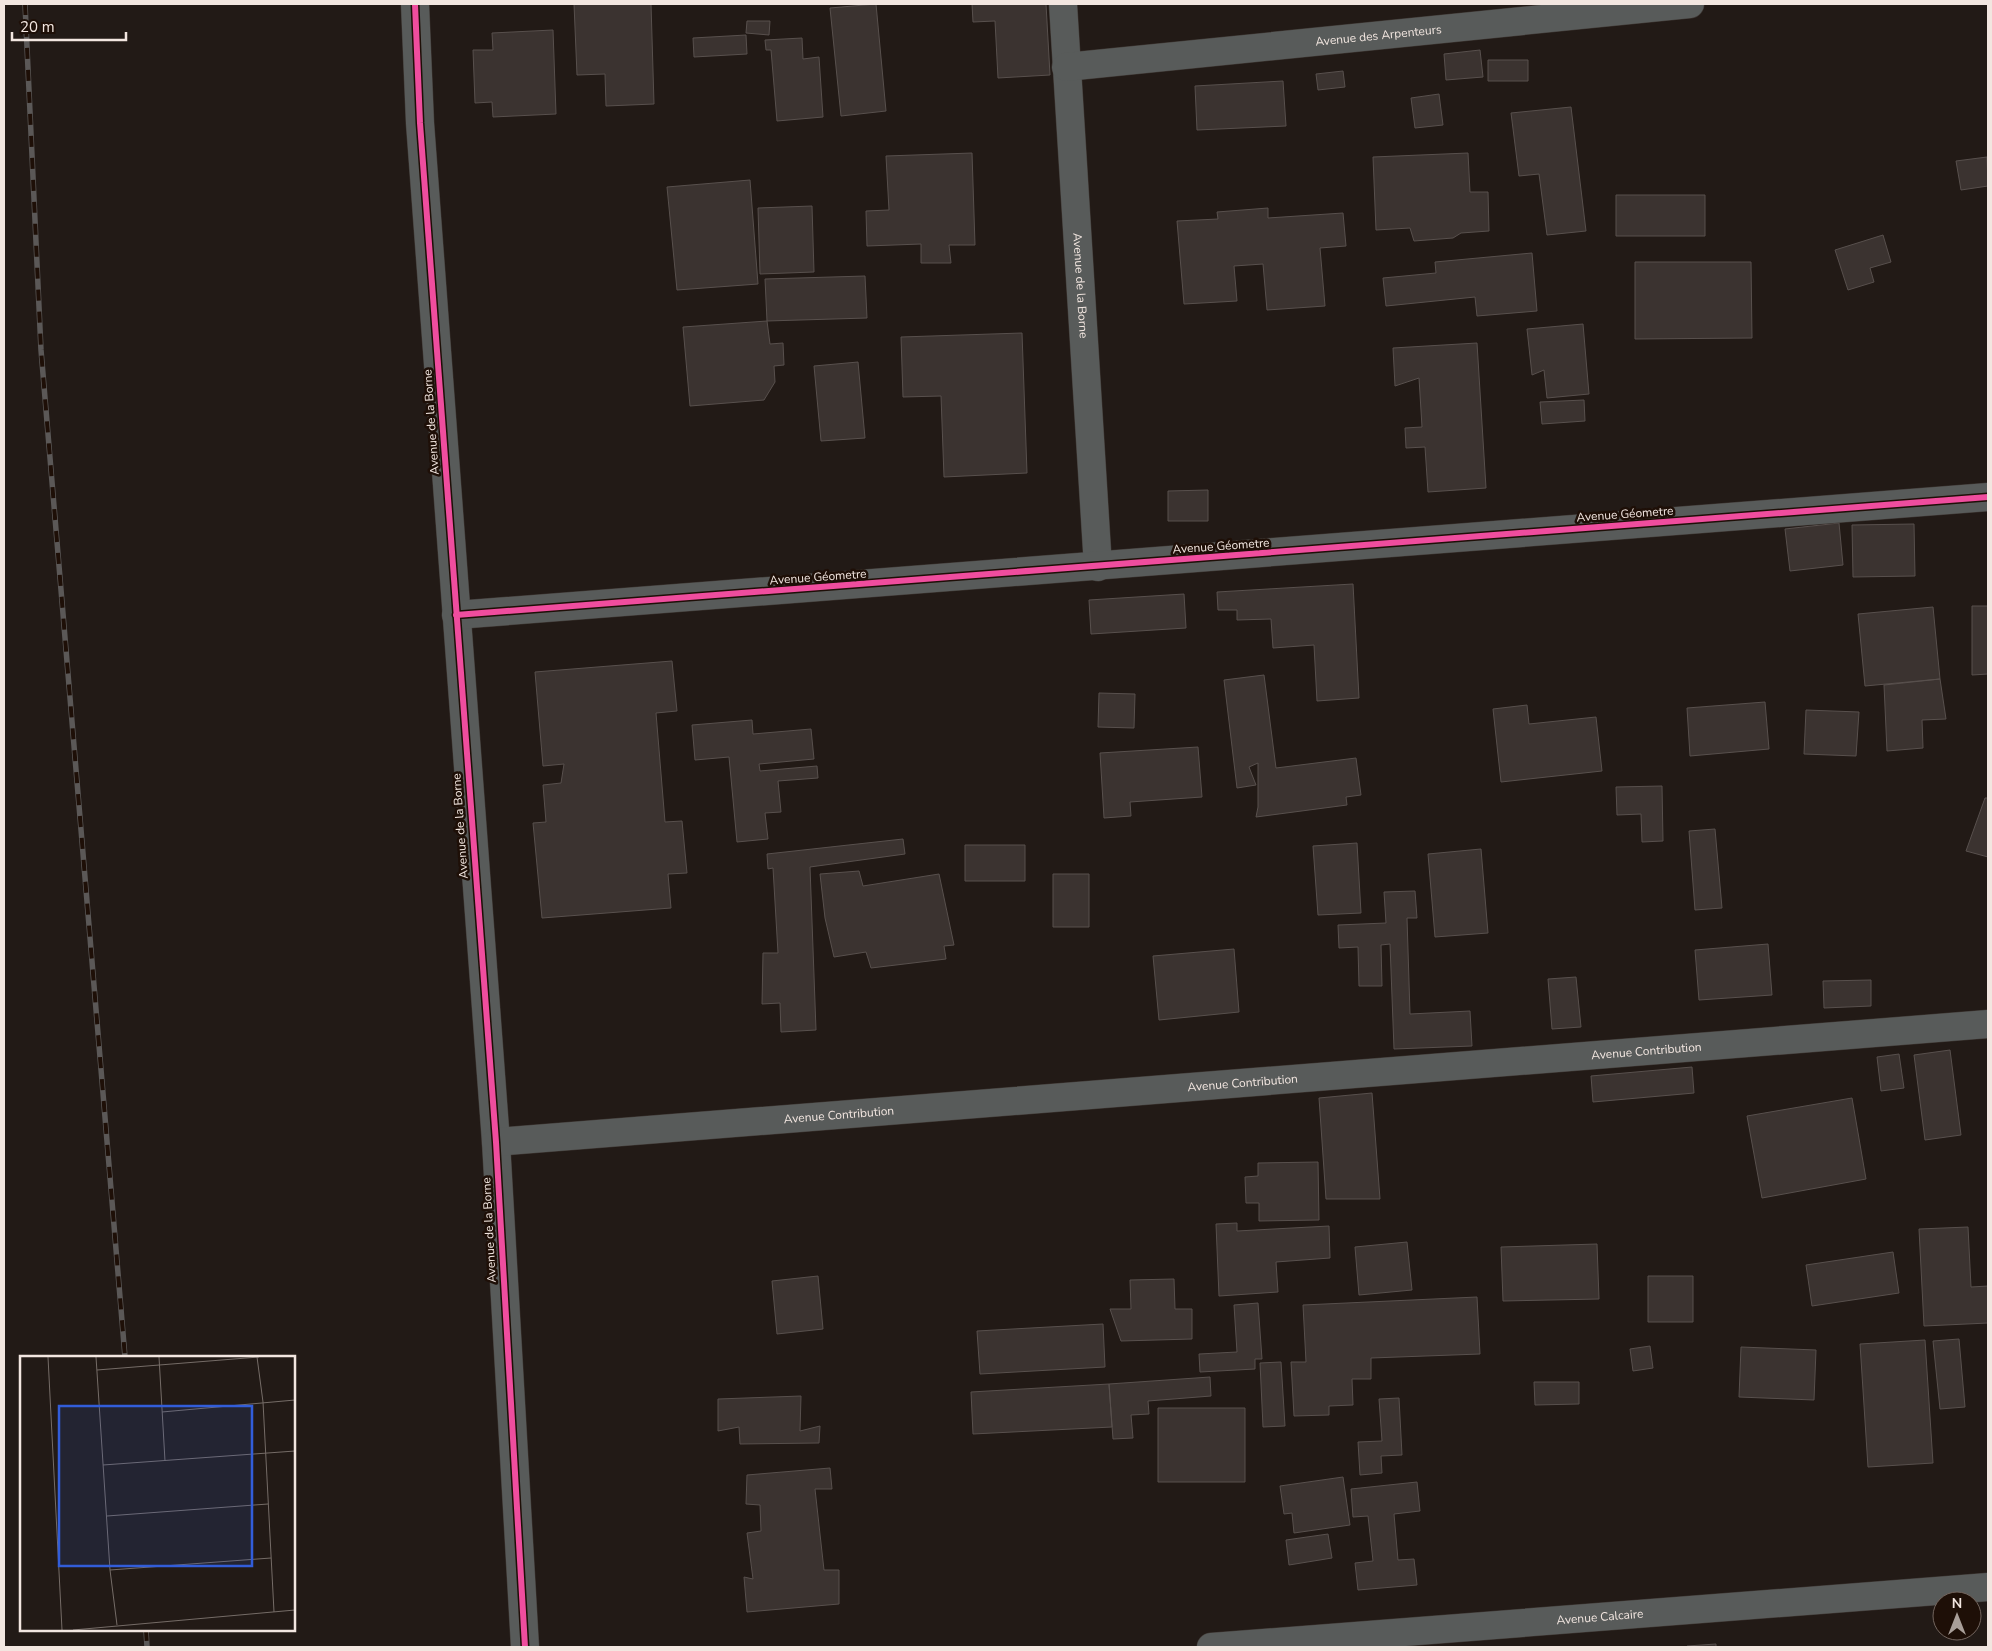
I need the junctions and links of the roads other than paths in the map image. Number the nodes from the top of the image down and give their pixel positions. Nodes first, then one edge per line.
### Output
1 (415, 4) edge
2 (1063, 4) edge
3 (1690, 4) edge
4 (1066, 67) junction
5 (1988, 497) edge
6 (1098, 567) junction
7 (456, 616) junction
8 (1988, 1024) edge
9 (496, 1142) junction
10 (1988, 1587) edge
11 (525, 1647) edge
12 (1212, 1647) edge

1 - 7 street, Avenue de la Borne
2 - 4 street, Avenue de la Borne
3 - 4 street, Avenue des Arpenteurs
4 - 6 street, Avenue de la Borne
5 - 6 street, Avenue Géometre
6 - 7 street, Avenue Géometre
7 - 9 street, Avenue de la Borne
8 - 9 street, Avenue Contribution
9 - 11 street, Avenue de la Borne
10 - 12 street, Avenue Calcaire

